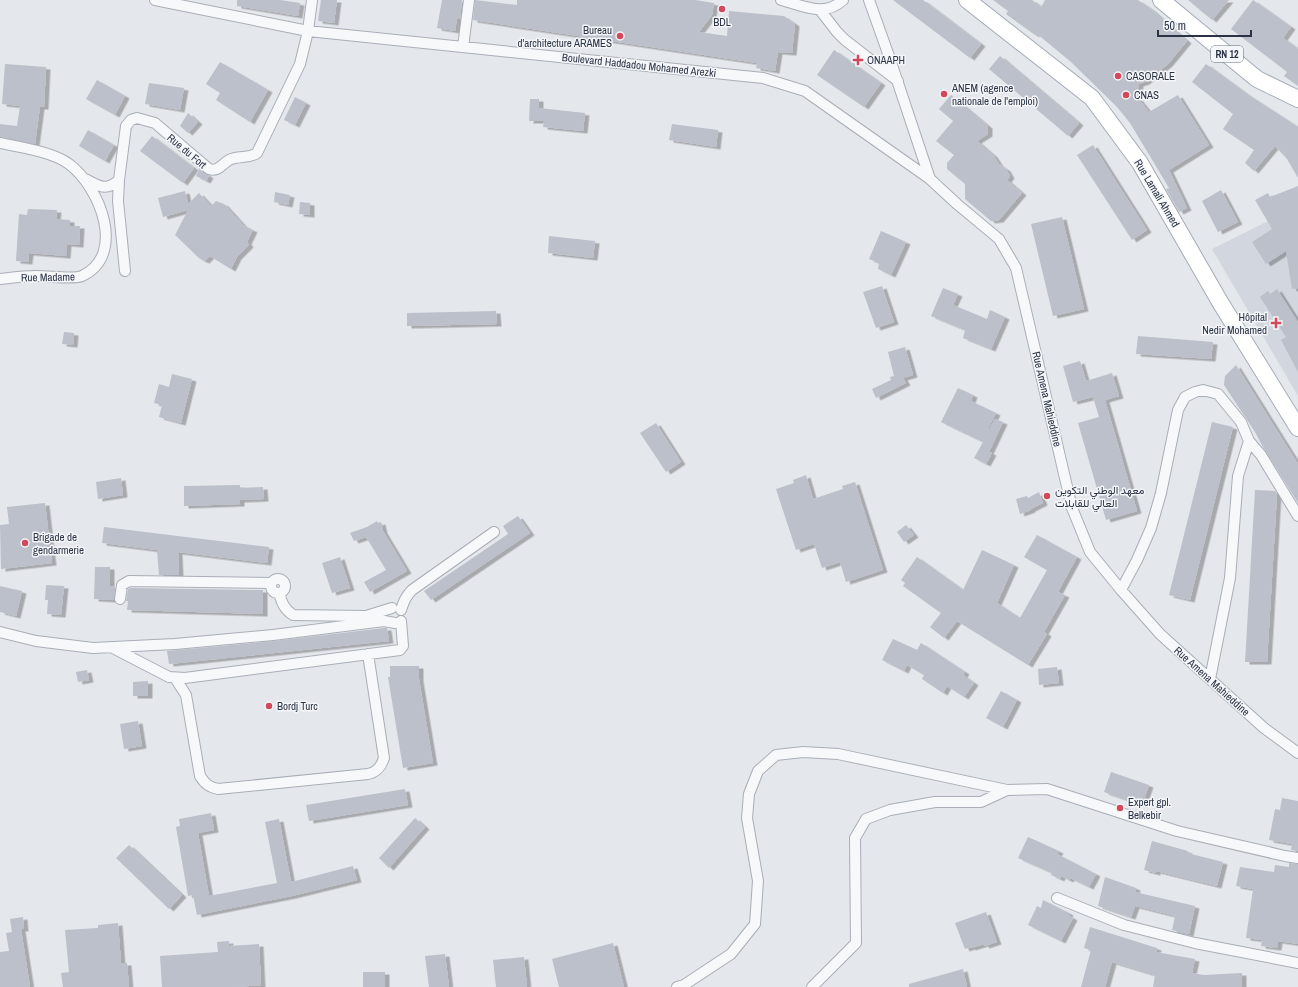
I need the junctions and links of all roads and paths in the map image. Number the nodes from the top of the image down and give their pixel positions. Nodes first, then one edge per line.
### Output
1 (155, 0) edge
2 (312, 0) edge
3 (469, 0) edge
4 (781, 0) edge
5 (869, 0) edge
6 (967, 0) edge
7 (1161, 0) edge
8 (177, 2) edge
9 (841, 2) edge
10 (820, 10) junction
11 (835, 29) junction
12 (308, 31) junction
13 (463, 47) junction
14 (898, 81) junction
15 (1298, 99) edge
16 (0, 143) edge
17 (85, 179) junction
18 (930, 179) junction
19 (119, 180) junction
20 (125, 271) dead end
21 (0, 278) edge
22 (1298, 428) edge
23 (1249, 441) junction
24 (1298, 516) edge
25 (494, 532) dead end
26 (1121, 590) junction
27 (120, 599) dead end
28 (397, 609) junction
29 (398, 622) junction
30 (0, 632) edge
31 (111, 647) junction
32 (368, 654) junction
33 (175, 678) junction
34 (1210, 679) junction
35 (1298, 753) edge
36 (1007, 790) junction
37 (1298, 858) edge
38 (1057, 898) dead end
39 (1298, 963) edge
40 (677, 987) edge
41 (812, 987) edge

1 - 8 street, Boulevard Haddadou Mohamed Arezki
2 - 12 street
3 - 13 street
4 - 10 street
5 - 14 street, Rue Amena Mahieddine
6 - 22 main road, Rue Lamali Ahmed
7 - 15 main road, RN 12
8 - 12 street, Boulevard Haddadou Mohamed Arezki
9 - 10 street
9 - 11 street
10 - 11 street
11 - 14 street
12 - 13 street, Boulevard Haddadou Mohamed Arezki
12 - 19 street, Rue du Fort
13 - 18 street, Boulevard Haddadou Mohamed Arezki
14 - 18 street, Rue Amena Mahieddine
16 - 17 street, Rue Madame
17 - 19 street
17 - 21 street, Rue Madame
18 - 26 street, Rue Amena Mahieddine
19 - 20 street
23 - 24 street
23 - 26 street
23 - 34 street
25 - 28 street
26 - 34 street, Rue Amena Mahieddine
27 - 28 street
28 - 29 street
28 - 29 street
29 - 31 street
29 - 32 street
30 - 31 street
31 - 33 street
32 - 33 street
32 - 33 street
34 - 35 street, Rue Amena Mahieddine
36 - 37 street
36 - 40 street
36 - 41 street
38 - 39 street

